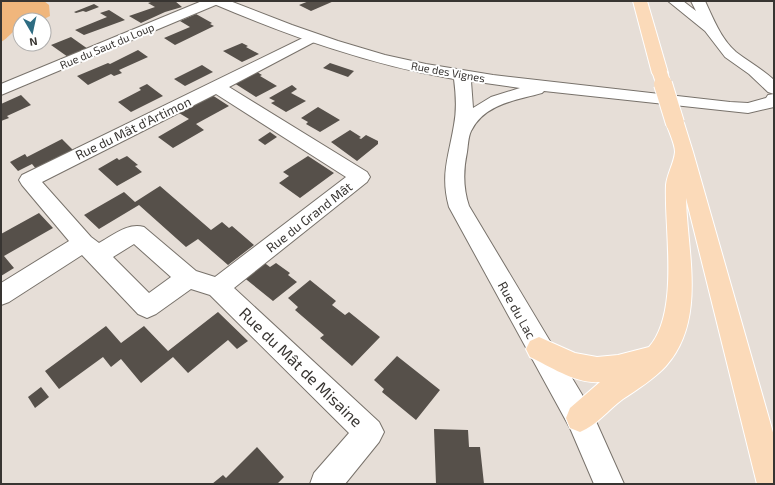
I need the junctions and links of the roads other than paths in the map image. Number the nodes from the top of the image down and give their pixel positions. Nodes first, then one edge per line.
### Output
1 (213, 1) edge
2 (219, 1) edge
3 (640, 1) edge
4 (675, 1) edge
5 (698, 1) edge
6 (704, 1) edge
7 (712, 31) junction
8 (731, 32) dead end
9 (311, 38) junction
10 (754, 55) dead end
11 (771, 70) edge
12 (462, 75) junction
13 (493, 80) junction
14 (217, 87) junction
15 (565, 88) junction
16 (1, 90) edge
17 (773, 98) edge
18 (483, 108) junction
19 (463, 130) junction
20 (684, 152) junction
21 (90, 249) junction
22 (188, 278) junction
23 (218, 288) junction
24 (1, 294) edge
25 (539, 349) junction
26 (656, 356) junction
27 (580, 418) junction
28 (325, 484) edge
29 (609, 484) edge
30 (772, 484) edge

1 - 16 street, Rue du Saut du Loup
2 - 9 street, Rue des Vignes
3 - 20 main road, bridge
4 - 7 street
5 - 7 street
6 - 8 street
7 - 11 street
7 - 17 street
9 - 12 street, Rue des Vignes
9 - 14 street, Rue du Mât d'Artimon
10 - 11 street
12 - 13 street, Rue des Vignes
12 - 19 street, Rue du Lac
13 - 15 street, Rue des Vignes
13 - 18 street, Rue du Lac
14 - 21 street, Rue du Mât d'Artimon
14 - 23 street, Rue du Grand Mât
15 - 17 street, Rue des Vignes
15 - 18 street, Rue du Lac
18 - 19 street, Rue du Lac
19 - 25 street, Rue du Lac
20 - 26 main road
20 - 30 main road
21 - 22 street
21 - 22 street
21 - 24 street
22 - 23 street
23 - 28 street, Rue du Mât de Misaine
25 - 26 main road
25 - 27 street, Rue du Lac
26 - 27 main road
27 - 29 street, Rue du Lac

